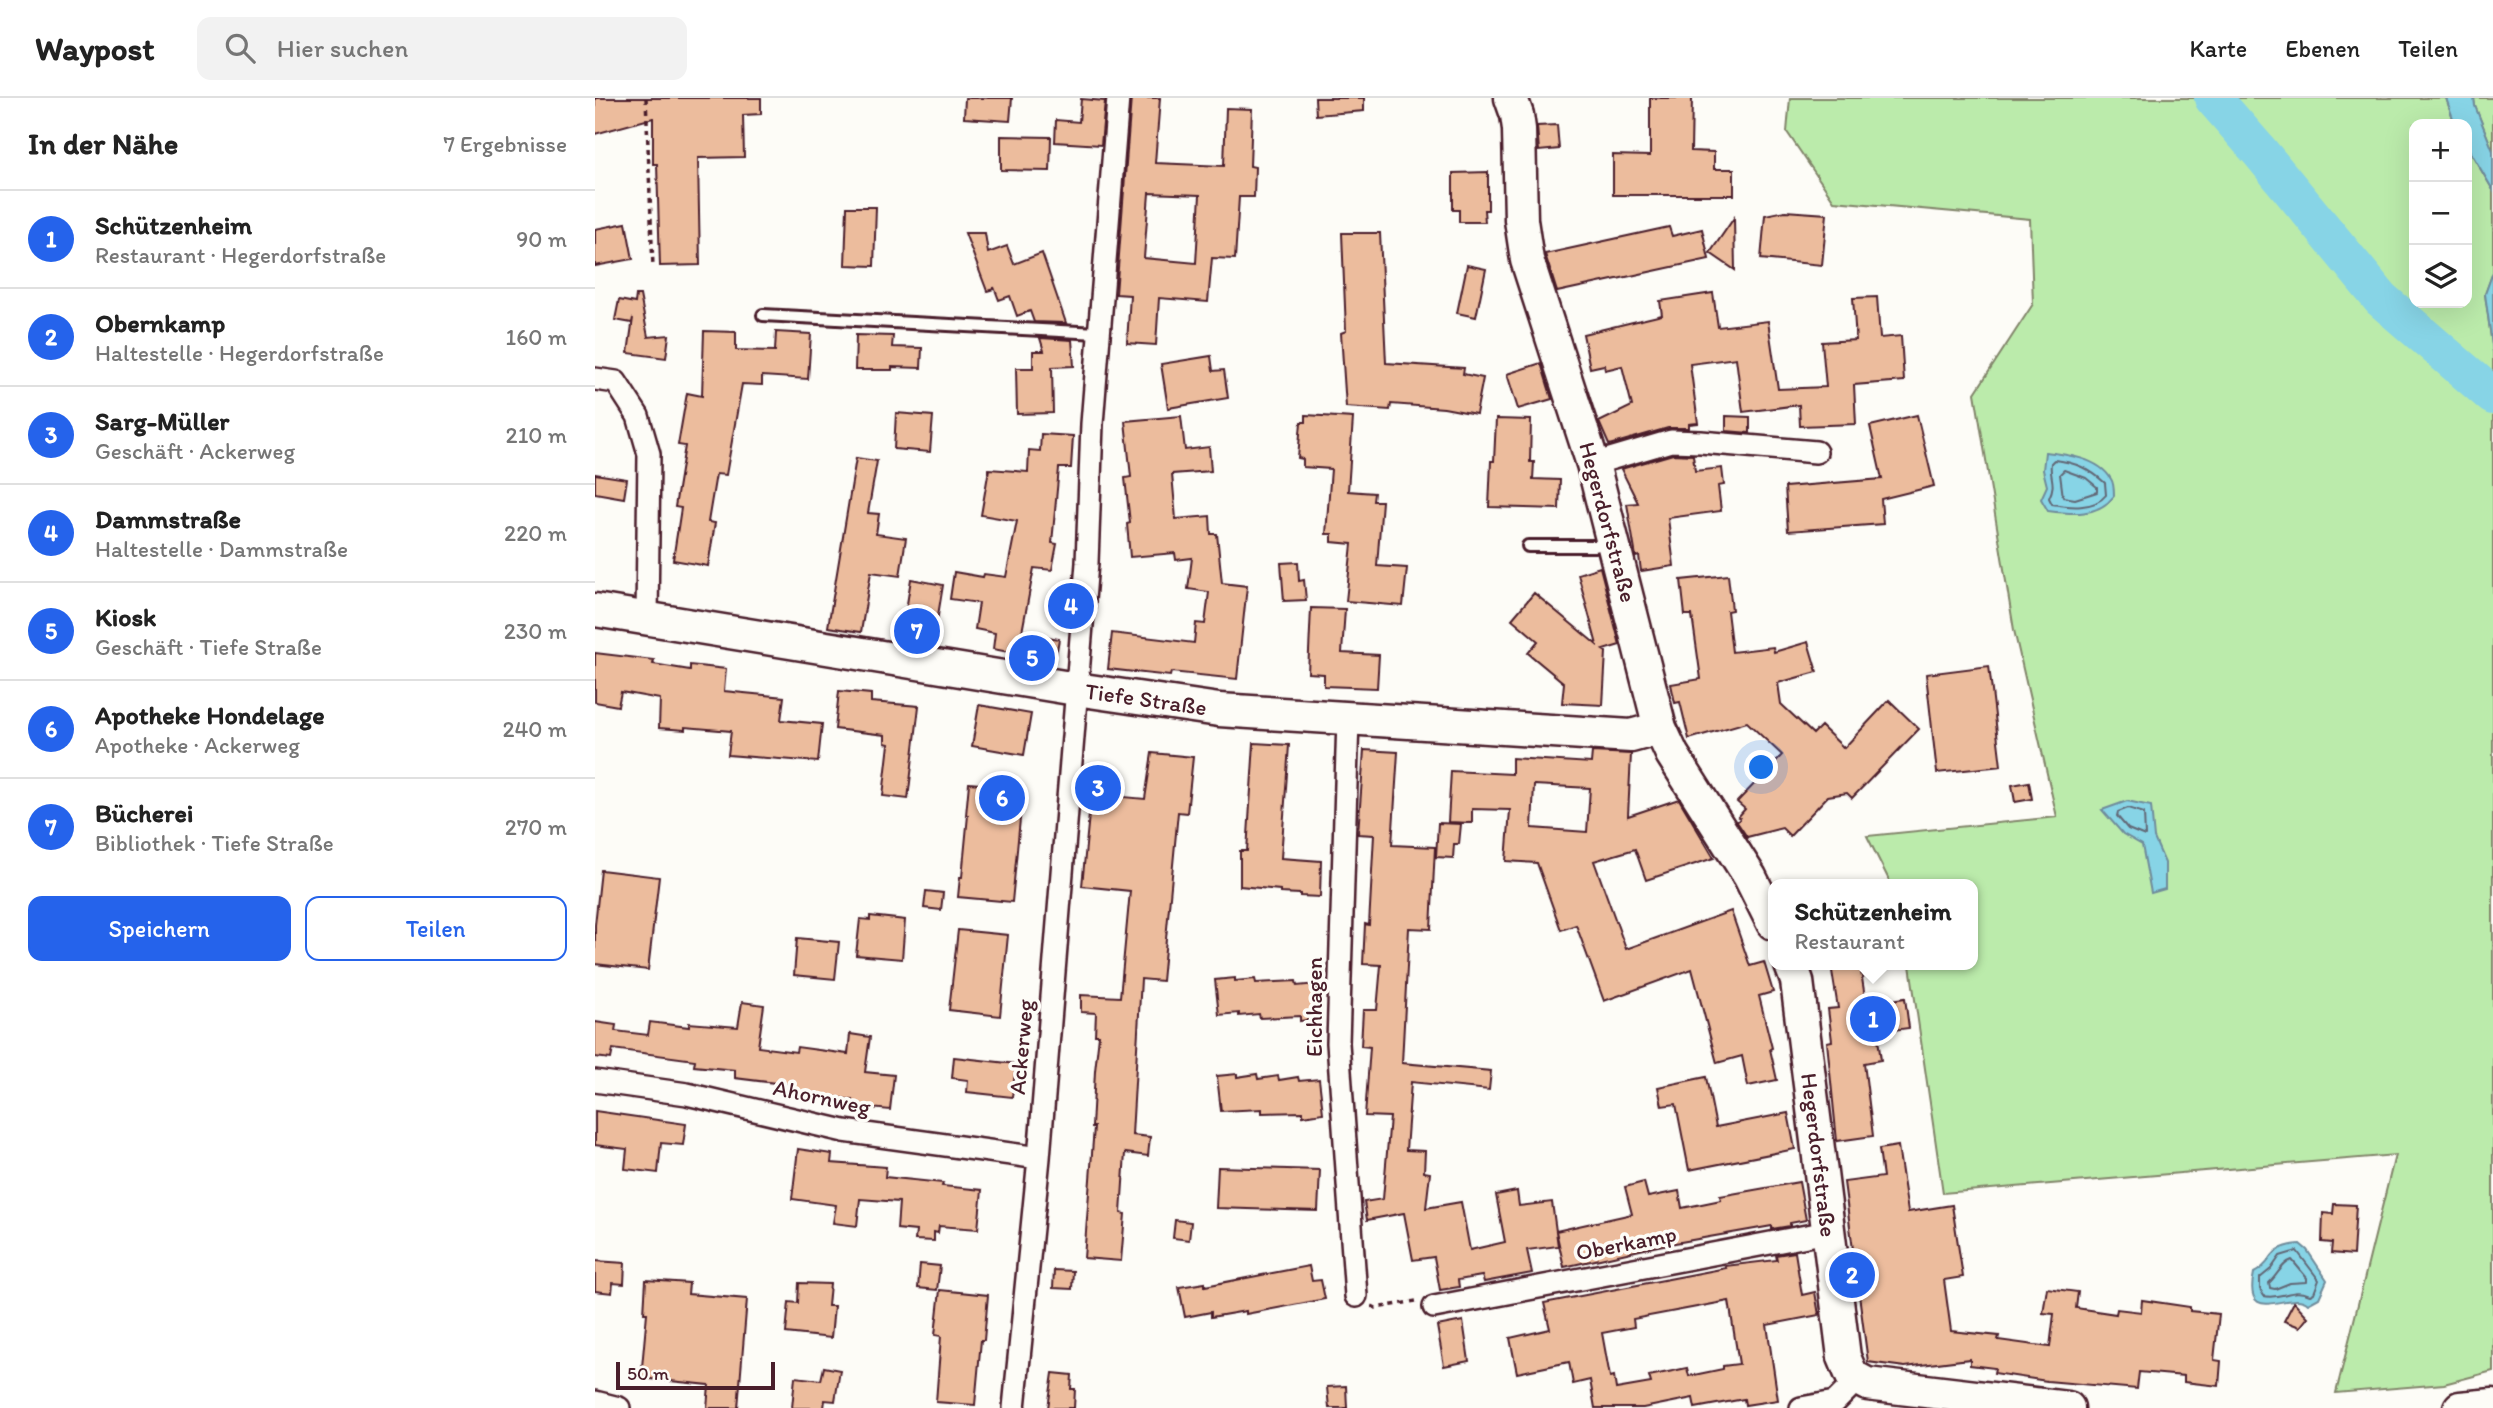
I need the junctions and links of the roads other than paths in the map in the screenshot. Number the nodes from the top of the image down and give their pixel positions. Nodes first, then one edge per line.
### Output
1 (1118, 98) edge
2 (1511, 98) edge
3 (763, 315) dead end
4 (1098, 333) junction
5 (595, 379) edge
6 (1816, 452) dead end
7 (1593, 464) junction
8 (1614, 542) junction
9 (1528, 546) dead end
10 (595, 610) edge
11 (647, 618) junction
12 (1076, 689) junction
13 (1347, 719) junction
14 (1660, 727) junction
15 (1768, 913) edge
16 (1793, 970) edge
17 (595, 1081) edge
18 (1039, 1158) junction
19 (1828, 1232) junction
20 (1356, 1296) road end
21 (1434, 1307) road end
22 (1854, 1394) edge
23 (595, 1402) edge
24 (2493, 1405) edge
25 (619, 1408) edge
26 (1014, 1408) edge
27 (1801, 1408) edge
28 (2068, 1408) edge
29 (2460, 1408) edge

1 - 4 street, Ackerweg
2 - 7 main road, Hegerdorfstraße
3 - 4 lane
4 - 12 street, Ackerweg
5 - 11 street
6 - 7 street
7 - 8 main road, Hegerdorfstraße
8 - 9 lane
8 - 14 main road, Hegerdorfstraße
10 - 11 main road, Tiefe Straße
11 - 12 main road, Tiefe Straße
12 - 13 main road, Tiefe Straße
12 - 18 street, Ackerweg
13 - 14 main road, Tiefe Straße
13 - 20 street, Eichhagen
14 - 15 main road, Hegerdorfstraße
16 - 19 main road, Hegerdorfstraße
17 - 18 street, Ahornweg
18 - 26 street, Ackerweg
19 - 21 street, Oberkamp
19 - 22 main road, Hegerdorfstraße
22 - 27 street
22 - 28 main road
23 - 25 street
24 - 29 main road

